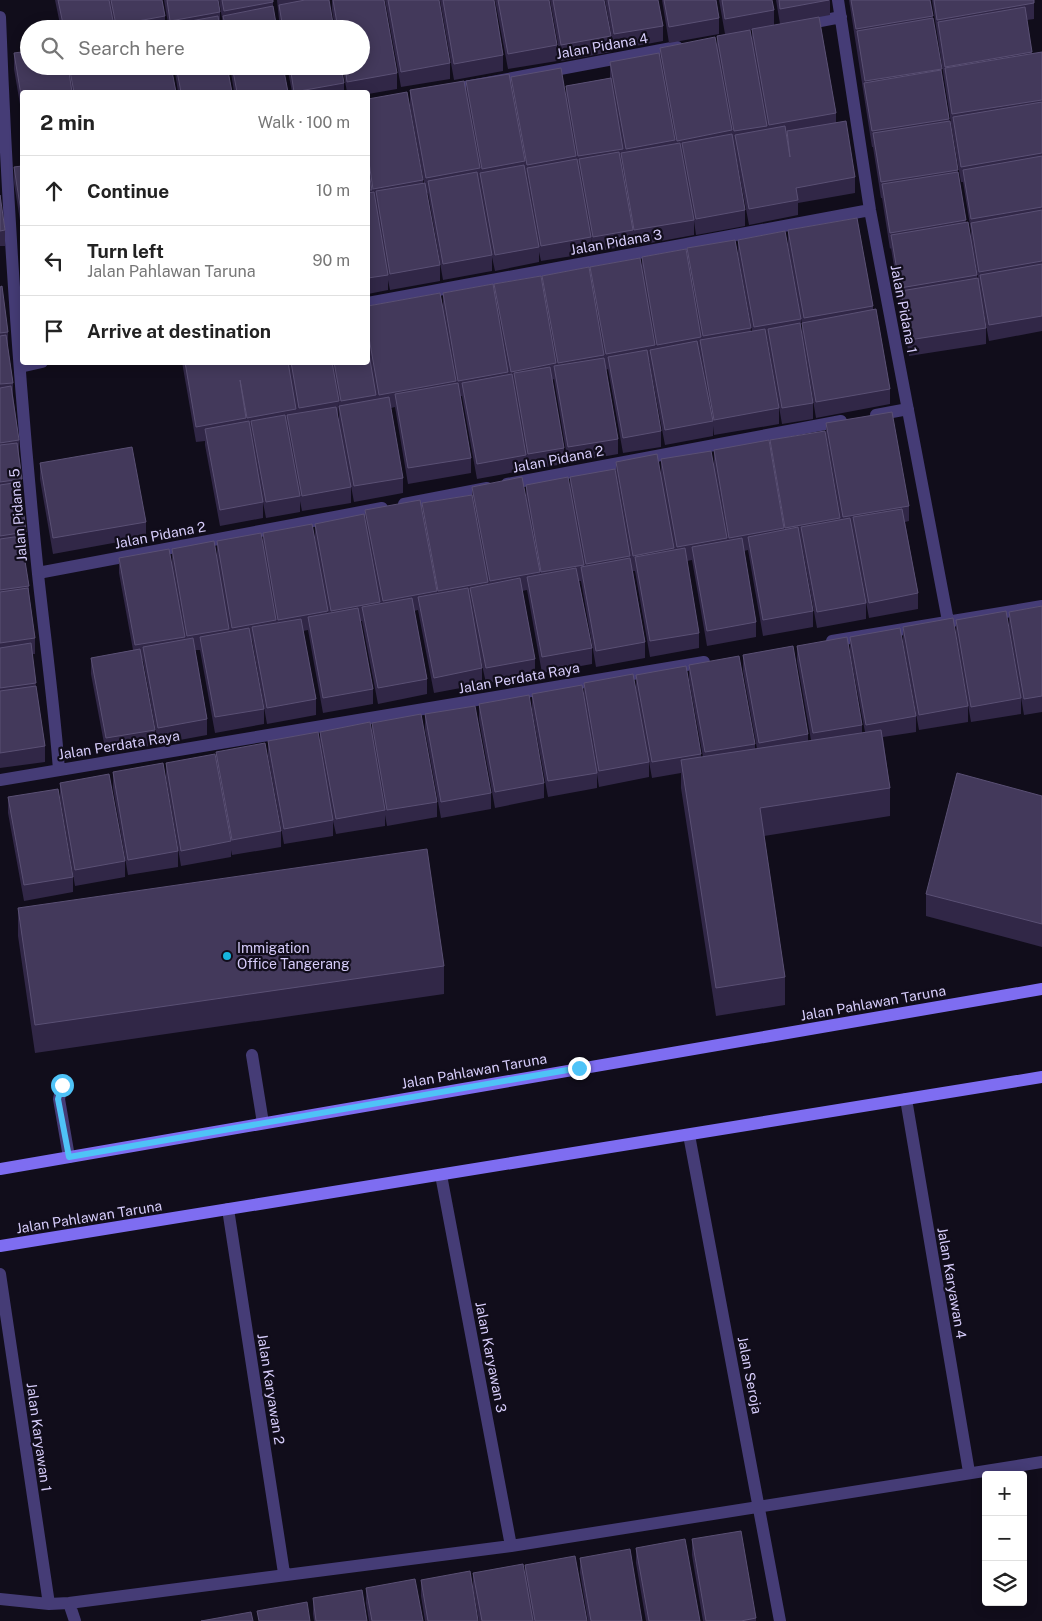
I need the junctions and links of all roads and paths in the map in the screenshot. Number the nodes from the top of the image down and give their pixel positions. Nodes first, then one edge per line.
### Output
1 (838, 0) edge
2 (0, 17) edge
3 (841, 17) junction
4 (793, 26) edge
5 (687, 46) edge
6 (435, 92) edge
7 (20, 168) edge
8 (6, 171) junction
9 (870, 210) junction
10 (370, 303) edge
11 (26, 365) edge
12 (20, 366) junction
13 (908, 409) junction
14 (38, 573) junction
15 (1042, 606) edge
16 (948, 621) junction
17 (820, 643) edge
18 (712, 661) edge
19 (59, 770) junction
20 (0, 780) edge
21 (1042, 989) edge
22 (252, 1055) dead end
23 (1042, 1077) edge
24 (62, 1085) dead end
25 (906, 1099) junction
26 (263, 1123) junction
27 (688, 1135) junction
28 (69, 1157) junction
29 (0, 1169) edge
30 (441, 1175) junction
31 (228, 1209) junction
32 (0, 1246) edge
33 (0, 1274) edge
34 (1042, 1462) edge
35 (969, 1472) junction
36 (760, 1506) junction
37 (511, 1546) junction
38 (284, 1574) junction
39 (0, 1599) edge
40 (69, 1603) junction
41 (49, 1604) junction
42 (75, 1621) edge
43 (780, 1621) edge

1 - 3 street, Jalan Pidana 1
2 - 8 street, Jalan Pidana 5
3 - 4 street
3 - 9 street, Jalan Pidana 1
5 - 6 street, Jalan Pidana 4
7 - 8 street
8 - 12 street, Jalan Pidana 5
9 - 10 street, Jalan Pidana 3
9 - 13 street, Jalan Pidana 1
11 - 12 street
12 - 14 street, Jalan Pidana 5
13 - 14 street, Jalan Pidana 2
13 - 16 street, Jalan Pidana 1
14 - 19 street, Jalan Pidana 5
15 - 16 street
16 - 17 street
18 - 19 street, Jalan Perdata Raya
19 - 20 street, Jalan Perdata Raya
21 - 26 main road, Jalan Pahlawan Taruna
22 - 26 street
23 - 25 main road, Jalan Pahlawan Taruna
24 - 28 street
25 - 27 main road, Jalan Pahlawan Taruna
25 - 35 street, Jalan Karyawan 4
26 - 28 main road, Jalan Pahlawan Taruna
27 - 30 main road, Jalan Pahlawan Taruna
27 - 36 street, Jalan Seroja
28 - 29 main road, Jalan Pahlawan Taruna
30 - 31 main road, Jalan Pahlawan Taruna
30 - 37 street, Jalan Karyawan 3
31 - 32 main road, Jalan Pahlawan Taruna
31 - 38 street, Jalan Karyawan 2
33 - 41 street, Jalan Karyawan 1
34 - 35 street
35 - 36 street
36 - 37 street
36 - 43 street, Jalan Seroja
37 - 38 street
38 - 40 street
39 - 41 street
40 - 41 street
40 - 42 street

